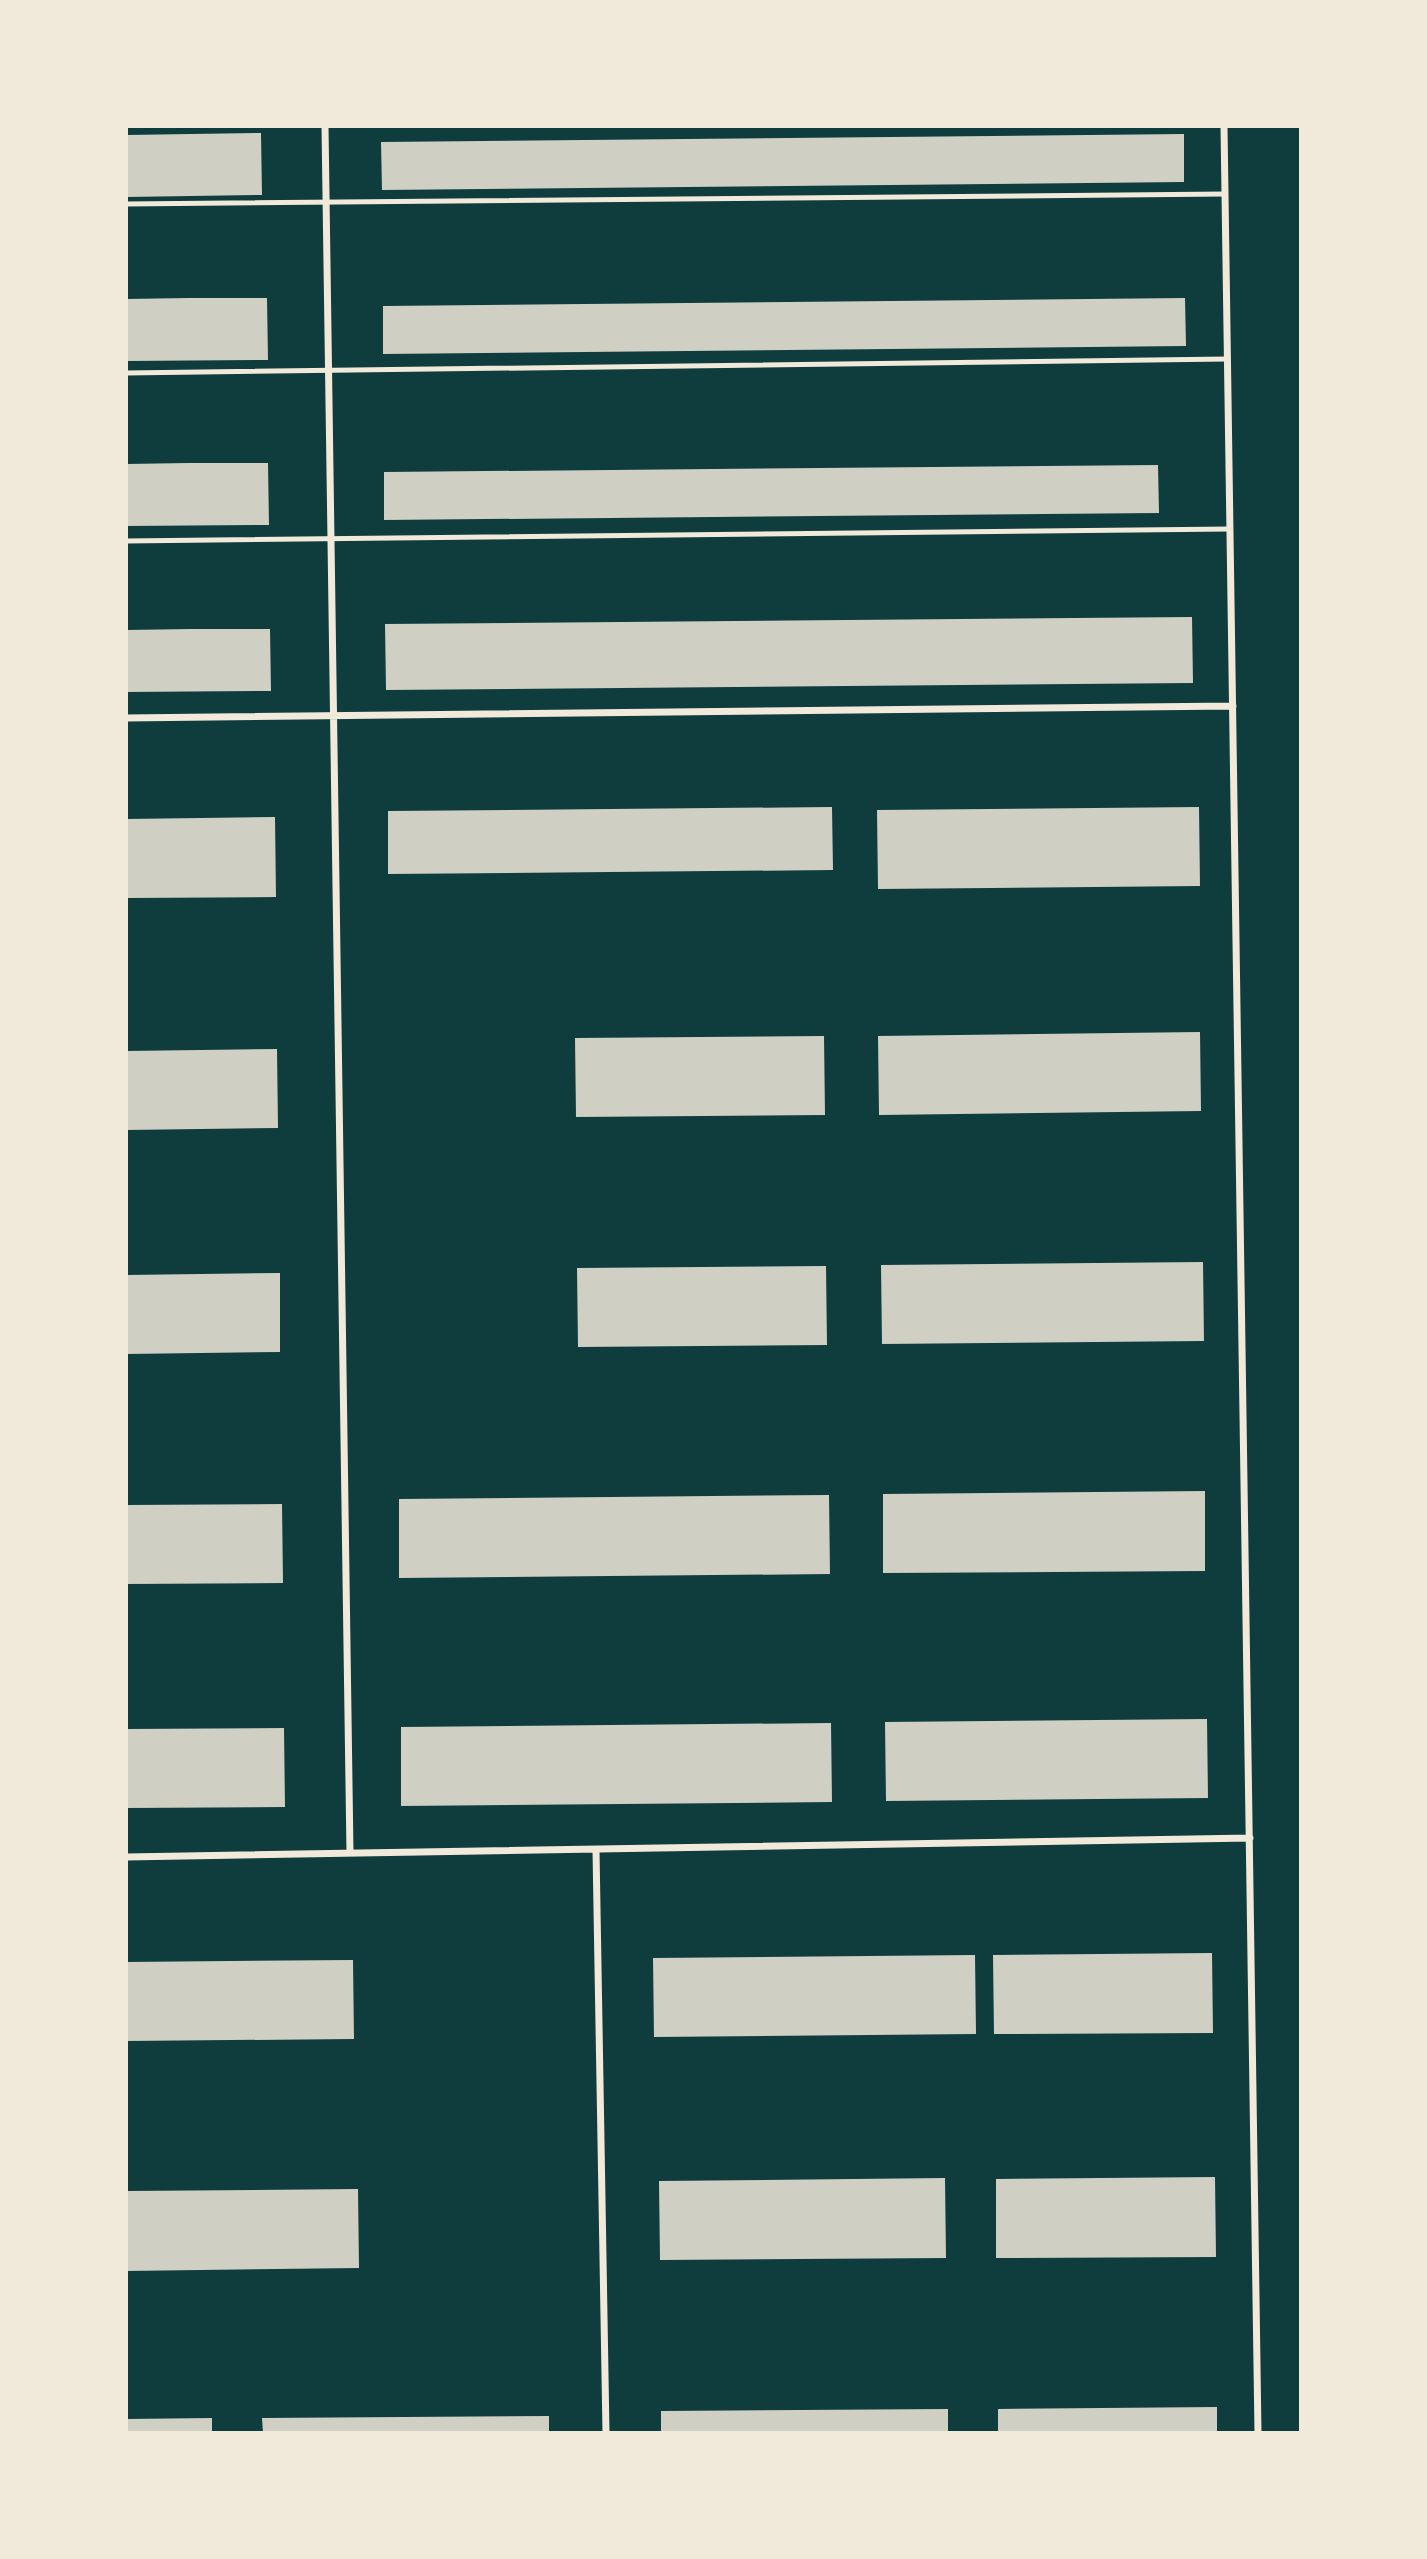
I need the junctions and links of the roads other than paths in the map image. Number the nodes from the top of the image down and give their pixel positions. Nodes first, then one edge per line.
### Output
1 (325, 126) edge
2 (1224, 126) edge
3 (1224, 194) junction
4 (326, 202) junction
5 (126, 204) edge
6 (1227, 359) junction
7 (329, 371) junction
8 (126, 373) edge
9 (1230, 528) junction
10 (331, 539) junction
11 (126, 541) edge
12 (1233, 706) junction
13 (334, 716) junction
14 (126, 718) edge
15 (1251, 1838) junction
16 (596, 1850) junction
17 (350, 1853) junction
18 (126, 1857) edge
19 (606, 2433) edge
20 (1258, 2433) edge

1 - 4 street
2 - 3 street
3 - 4 lane
3 - 6 street
4 - 5 lane
4 - 7 street
6 - 7 lane
6 - 9 street
7 - 8 lane
7 - 10 street
9 - 10 lane
9 - 12 street
10 - 11 lane
10 - 13 street
12 - 13 street
12 - 15 street
13 - 14 street
13 - 17 street
15 - 16 street
15 - 20 street
16 - 17 street
16 - 19 street
17 - 18 street

